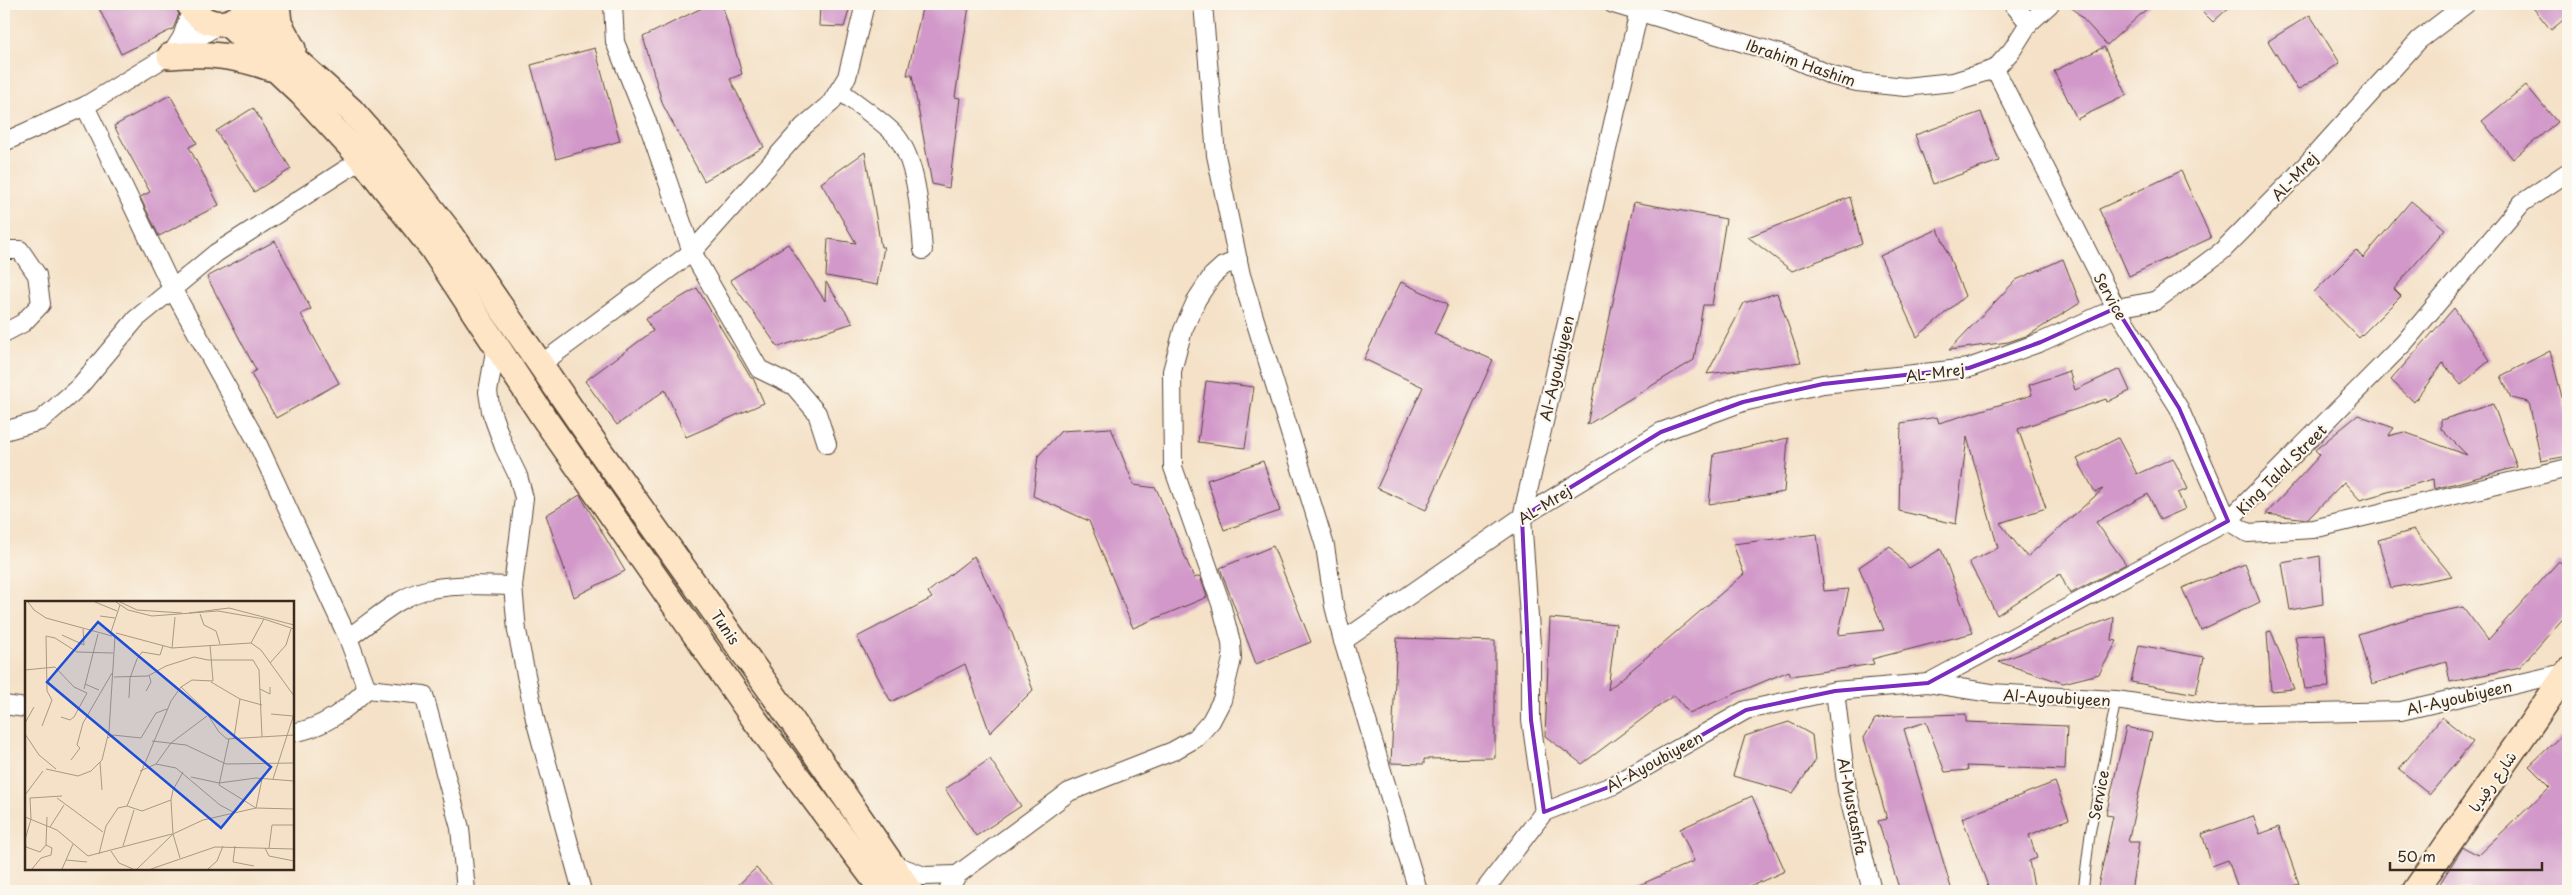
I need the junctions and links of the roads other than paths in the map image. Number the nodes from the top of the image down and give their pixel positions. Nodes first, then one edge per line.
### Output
1 (250, 4) edge
2 (276, 4) edge
3 (613, 4) edge
4 (865, 4) edge
5 (1203, 4) edge
6 (1613, 4) edge
7 (2013, 4) edge
8 (2050, 4) edge
9 (2466, 4) edge
10 (190, 6) edge
11 (1639, 11) junction
12 (224, 23) junction
13 (2029, 23) junction
14 (170, 56) junction
15 (301, 65) junction
16 (1995, 69) junction
17 (276, 70) junction
18 (839, 90) junction
19 (85, 106) junction
20 (4, 142) edge
21 (362, 159) junction
22 (2568, 172) edge
23 (4, 250) edge
24 (924, 250) dead end
25 (692, 252) junction
26 (1238, 260) junction
27 (173, 290) junction
28 (2116, 308) junction
29 (4, 333) edge
30 (496, 344) junction
31 (541, 364) junction
32 (4, 431) edge
33 (827, 444) dead end
34 (2568, 468) edge
35 (1522, 517) junction
36 (2228, 521) junction
37 (513, 586) junction
38 (348, 638) junction
39 (1343, 642) junction
40 (2568, 672) edge
41 (1928, 683) junction
42 (367, 689) junction
43 (1835, 691) junction
44 (2116, 700) junction
45 (4, 705) edge
46 (25, 708) edge
47 (294, 732) edge
48 (1544, 812) junction
49 (892, 864) junction
50 (957, 875) junction
51 (466, 891) edge
52 (582, 891) edge
53 (883, 891) edge
54 (910, 891) edge
55 (948, 891) edge
56 (1418, 891) edge
57 (1484, 891) edge
58 (1872, 891) edge
59 (2083, 891) edge
60 (2415, 891) edge

1 - 12 main road
1 - 15 main road, Tunis
2 - 15 main road
3 - 25 street
4 - 18 street
5 - 26 street
6 - 11 street, Ibrahim Hashim
7 - 13 street
8 - 13 street
9 - 28 street, AL-Mrej
10 - 12 main road
10 - 14 street
11 - 16 street, Ibrahim Hashim
11 - 35 street, Al-Ayoubiyeen
12 - 14 street
12 - 17 main road
13 - 16 street
14 - 17 main road
14 - 19 street
15 - 31 main road, Tunis
16 - 28 street, Service
17 - 21 main road
18 - 24 street
18 - 25 street
19 - 20 street
19 - 27 street
21 - 27 street
21 - 30 main road
22 - 36 street, King Talal Street
23 - 29 street
25 - 31 street
25 - 33 street
26 - 39 street
26 - 50 street
27 - 32 street
27 - 38 street
28 - 35 street, AL-Mrej
28 - 36 street, Service
30 - 37 street
30 - 53 main road
31 - 49 main road, Tunis
34 - 36 street
35 - 39 street, AL-Mrej
35 - 48 street, Al-Ayoubiyeen
36 - 41 street, King Talal Street
37 - 38 street
37 - 52 street
38 - 42 street
39 - 56 street
40 - 44 street, Al-Ayoubiyeen
40 - 60 main road, شارع رفيديا
41 - 43 street, Al-Ayoubiyeen
41 - 44 street, Al-Ayoubiyeen
42 - 47 street
42 - 51 street
43 - 48 street, Al-Ayoubiyeen
43 - 58 street, Al-Mustashfa
44 - 59 lane, Service
45 - 46 street
48 - 57 street
49 - 50 street
49 - 54 main road, Tunis
50 - 55 street

